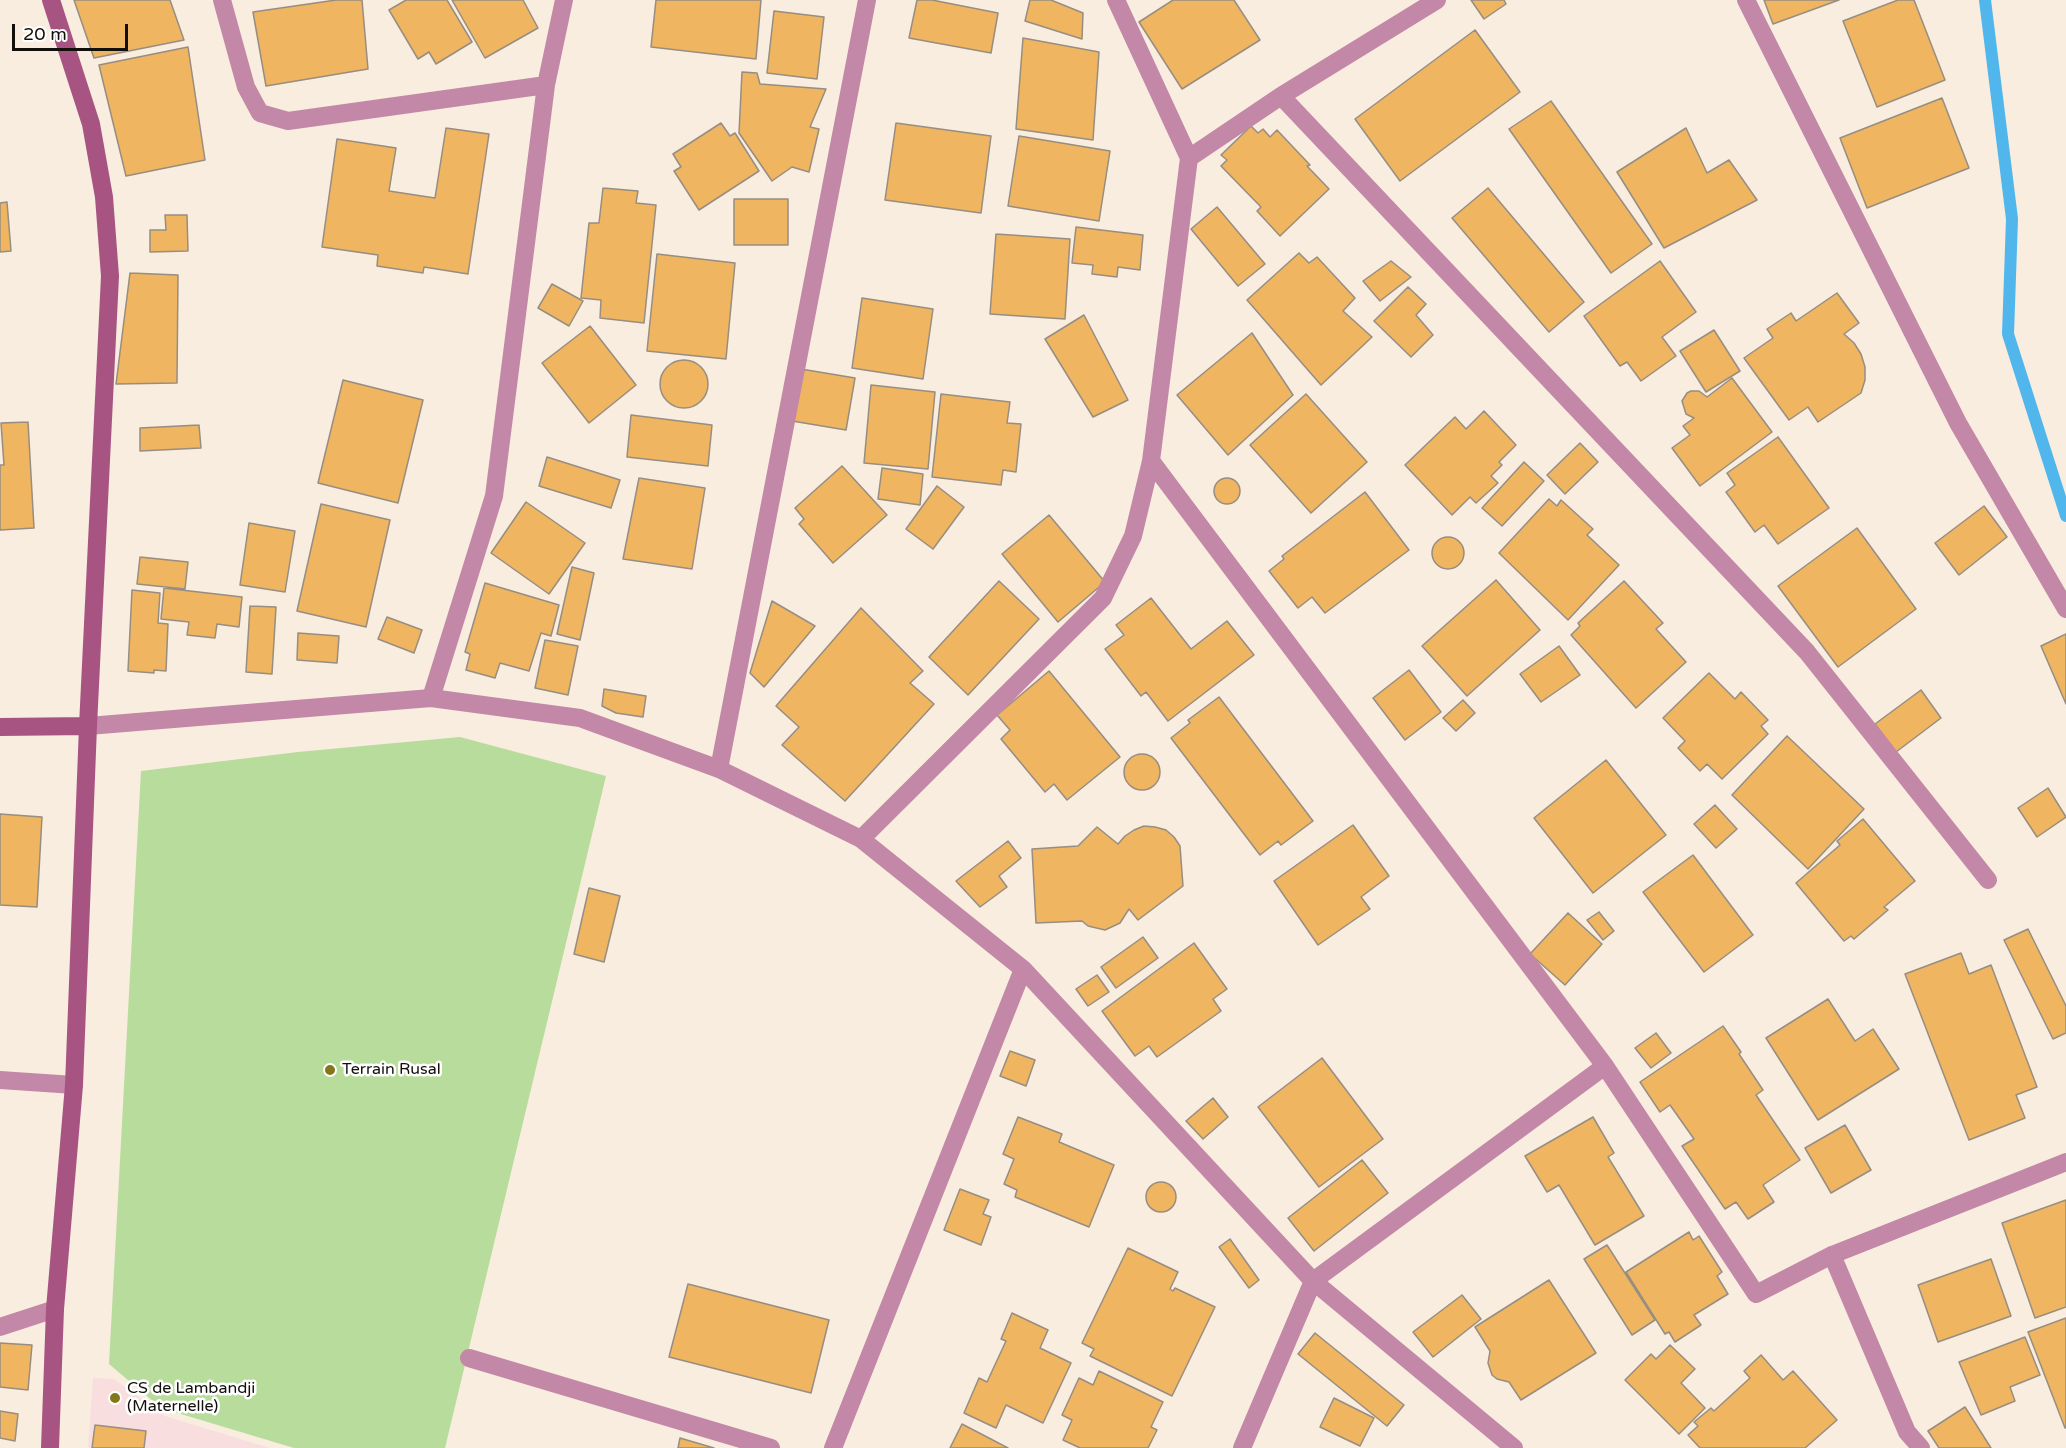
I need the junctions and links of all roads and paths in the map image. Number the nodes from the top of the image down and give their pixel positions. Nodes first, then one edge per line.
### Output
1 (51, 0) edge
2 (222, 0) edge
3 (564, 0) edge
4 (867, 0) edge
5 (1116, 0) edge
6 (1437, 0) edge
7 (1746, 0) edge
8 (546, 85) junction
9 (1281, 96) junction
10 (1189, 158) junction
11 (1151, 461) junction
12 (2066, 609) edge
13 (431, 698) junction
14 (88, 726) junction
15 (0, 727) edge
16 (719, 769) junction
17 (861, 839) junction
18 (1988, 880) dead end
19 (1023, 969) junction
20 (1605, 1066) junction
21 (0, 1080) edge
22 (74, 1085) junction
23 (2066, 1162) edge
24 (1832, 1256) junction
25 (1312, 1281) junction
26 (55, 1309) junction
27 (0, 1327) edge
28 (469, 1358) dead end
29 (50, 1448) edge
30 (771, 1448) edge
31 (833, 1448) edge
32 (1242, 1448) edge
33 (1514, 1448) edge
34 (1921, 1448) edge

1 - 14 street
2 - 8 street
3 - 8 street
4 - 16 street
5 - 10 street
6 - 9 street
7 - 12 street
8 - 13 street
9 - 10 street
9 - 18 street
10 - 11 street
11 - 17 street
11 - 20 street
13 - 14 street
13 - 16 street
14 - 15 street
14 - 22 street
16 - 17 street
17 - 19 street
19 - 25 street
19 - 31 street
20 - 24 street
20 - 25 street
21 - 22 street
22 - 26 street
23 - 24 street
24 - 34 street
25 - 32 street
25 - 33 street
26 - 27 street
26 - 29 street
28 - 30 street

